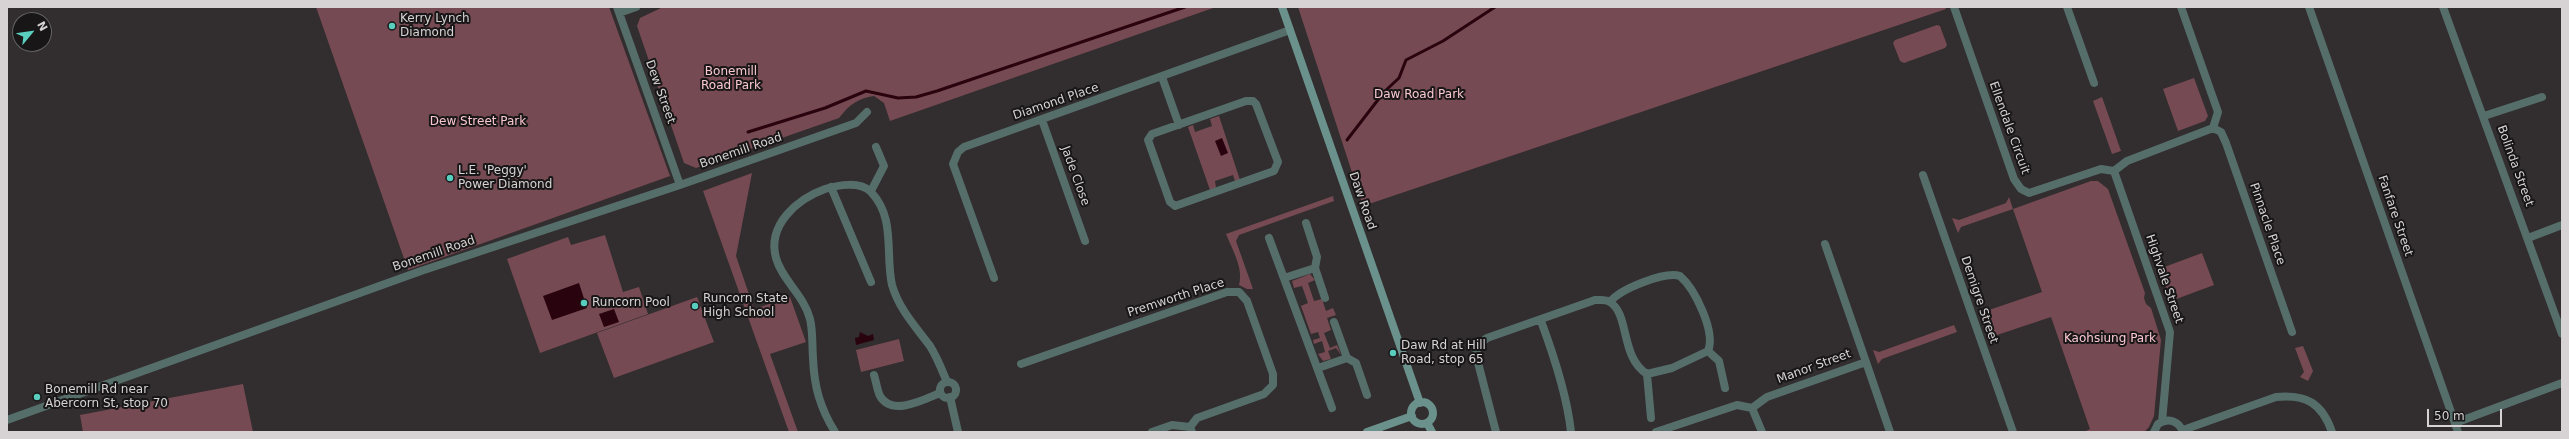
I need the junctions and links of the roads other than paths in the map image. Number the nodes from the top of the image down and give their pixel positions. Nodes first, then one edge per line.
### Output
1 (636, 7) edge
2 (1282, 7) edge
3 (1954, 7) edge
4 (2067, 7) edge
5 (2181, 7) edge
6 (2309, 7) edge
7 (2446, 8) edge
8 (618, 10) edge
9 (1290, 30) junction
10 (1162, 77) junction
11 (2094, 83) dead end
12 (2542, 97) dead end
13 (867, 112) dead end
14 (2484, 116) junction
15 (1042, 120) junction
16 (1179, 125) junction
17 (2213, 128) junction
18 (876, 147) dead end
19 (2114, 171) junction
20 (1923, 175) dead end
21 (680, 185) junction
22 (831, 187) junction
23 (870, 191) junction
24 (1306, 223) dead end
25 (2562, 225) edge
26 (1269, 238) dead end
27 (2528, 238) junction
28 (1085, 241) dead end
29 (1825, 244) dead end
30 (1315, 268) junction
31 (994, 278) dead end
32 (1284, 278) junction
33 (871, 282) dead end
34 (1325, 298) dead end
35 (1610, 302) junction
36 (1541, 321) junction
37 (1334, 322) dead end
38 (2292, 332) dead end
39 (2562, 334) edge
40 (1708, 351) junction
41 (1347, 358) junction
42 (1866, 362) junction
43 (1021, 364) dead end
44 (1318, 368) junction
45 (1647, 374) junction
46 (874, 375) dead end
47 (947, 382) junction
48 (2562, 384) edge
49 (1725, 388) dead end
50 (940, 393) junction
51 (1367, 395) dead end
52 (950, 397) junction
53 (1420, 403) junction
54 (1332, 408) dead end
55 (1752, 408) junction
56 (1412, 416) junction
57 (1651, 418) dead end
58 (7, 420) edge
59 (2162, 422) junction
60 (1427, 423) junction
61 (2454, 423) junction
62 (1191, 430) edge
63 (2183, 431) edge
64 (834, 432) edge
65 (958, 432) edge
66 (1152, 432) edge
67 (1367, 432) edge
68 (1432, 432) edge
69 (1496, 432) edge
70 (1571, 432) edge
71 (1656, 432) edge
72 (1762, 432) edge
73 (1890, 432) edge
74 (2013, 432) edge
75 (2154, 432) edge
76 (2332, 432) edge
77 (2458, 432) edge

1 - 8 street
2 - 9 street, Daw Road
3 - 19 street, Ellendale Circuit
4 - 11 street
5 - 17 street
6 - 61 street, Fanfare Street
7 - 14 street, Bolinda Street
8 - 21 street, Dew Street
9 - 10 street, Diamond Place
9 - 53 street, Daw Road
10 - 15 street, Diamond Place
10 - 16 street
12 - 14 street
13 - 21 street, Bonemill Road
14 - 27 street, Bolinda Street
15 - 28 street, Jade Close
15 - 31 street, Diamond Place
16 - 16 street
17 - 19 street
17 - 38 street, Pinnacle Place
18 - 23 street
19 - 59 street, Highvale Street
20 - 74 street, Demigre Street
21 - 58 street, Bonemill Road
22 - 23 street
22 - 33 street
22 - 64 street
23 - 47 street
24 - 30 street
25 - 27 street
26 - 32 street
27 - 39 street, Bolinda Street
29 - 42 street, Manor Street
30 - 32 street
30 - 34 street
32 - 44 street
35 - 36 street
35 - 40 street
35 - 45 street
36 - 69 street
36 - 70 street
37 - 41 street
40 - 45 street
40 - 49 street
41 - 44 street
41 - 51 street
42 - 55 street, Manor Street
42 - 73 street
43 - 62 street, Premworth Place
44 - 54 street
45 - 57 street
46 - 50 street
47 - 50 street
47 - 52 street
48 - 61 street
50 - 52 street
52 - 65 street
53 - 56 street
53 - 60 street, Daw Road
55 - 71 street
55 - 72 street
56 - 60 street
56 - 67 street
59 - 63 street
59 - 75 street
60 - 68 street
61 - 77 street, Fanfare Street
62 - 66 street
63 - 76 street

